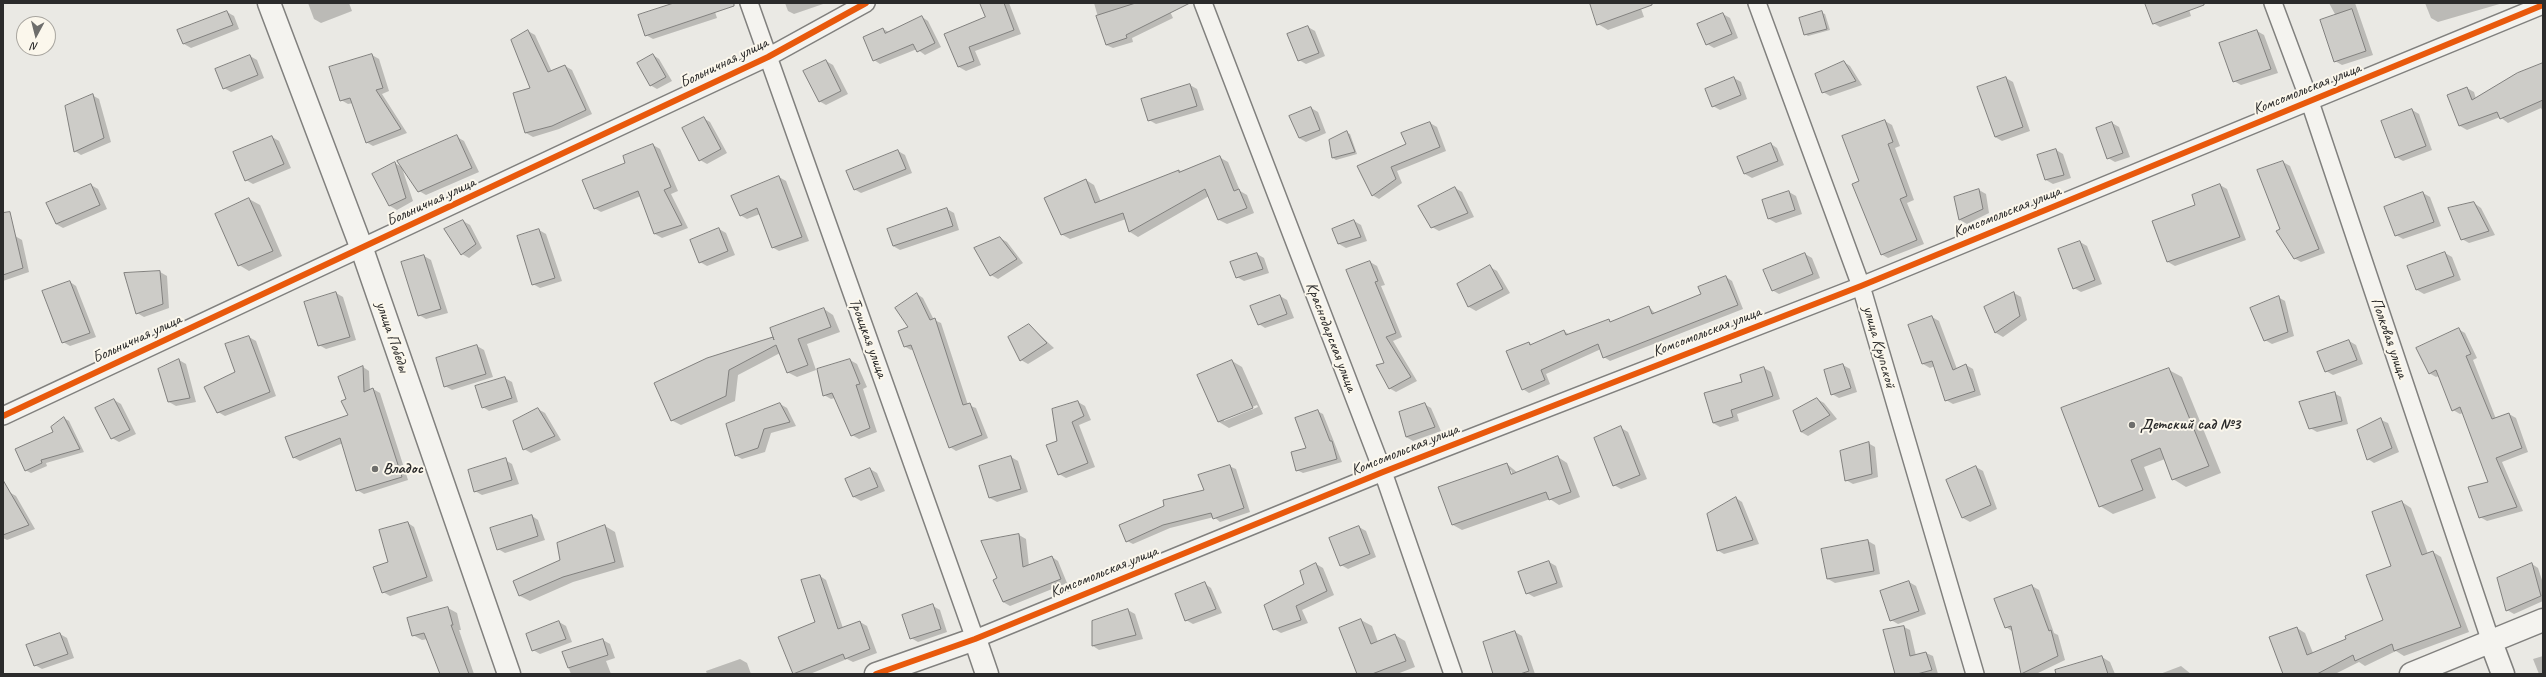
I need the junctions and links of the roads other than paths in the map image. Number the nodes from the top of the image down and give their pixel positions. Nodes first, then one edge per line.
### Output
1 (268, 3) edge
2 (748, 3) edge
3 (866, 3) edge
4 (1203, 3) edge
5 (1757, 3) edge
6 (2273, 3) edge
7 (2543, 5) edge
8 (768, 57) junction
9 (2310, 102) junction
10 (362, 249) junction
11 (1861, 286) junction
12 (3, 416) edge
13 (1383, 472) junction
14 (2543, 620) edge
15 (975, 639) junction
16 (2491, 642) junction
17 (509, 674) edge
18 (876, 674) edge
19 (987, 674) edge
20 (1453, 674) edge
21 (1975, 674) edge
22 (2411, 674) edge
23 (2503, 674) edge

1 - 10 street, улица Победы
2 - 8 street, Троицкая улица
3 - 8 street, Больничная улица
4 - 13 street, Краснодарская улица
5 - 11 street, улица Крупской
6 - 9 street, Полковая улица
7 - 9 street, Комсомольская улица
8 - 10 street, Больничная улица
8 - 15 street, Троицкая улица
9 - 11 street, Комсомольская улица
9 - 16 street, Полковая улица
10 - 12 street, Больничная улица
10 - 17 street, улица Победы
11 - 13 street, Комсомольская улица
11 - 21 street, улица Крупской
13 - 15 street, Комсомольская улица
13 - 20 street, Краснодарская улица
14 - 16 street
15 - 18 street, Комсомольская улица
15 - 19 street, Троицкая улица
16 - 22 street
16 - 23 street, Полковая улица

